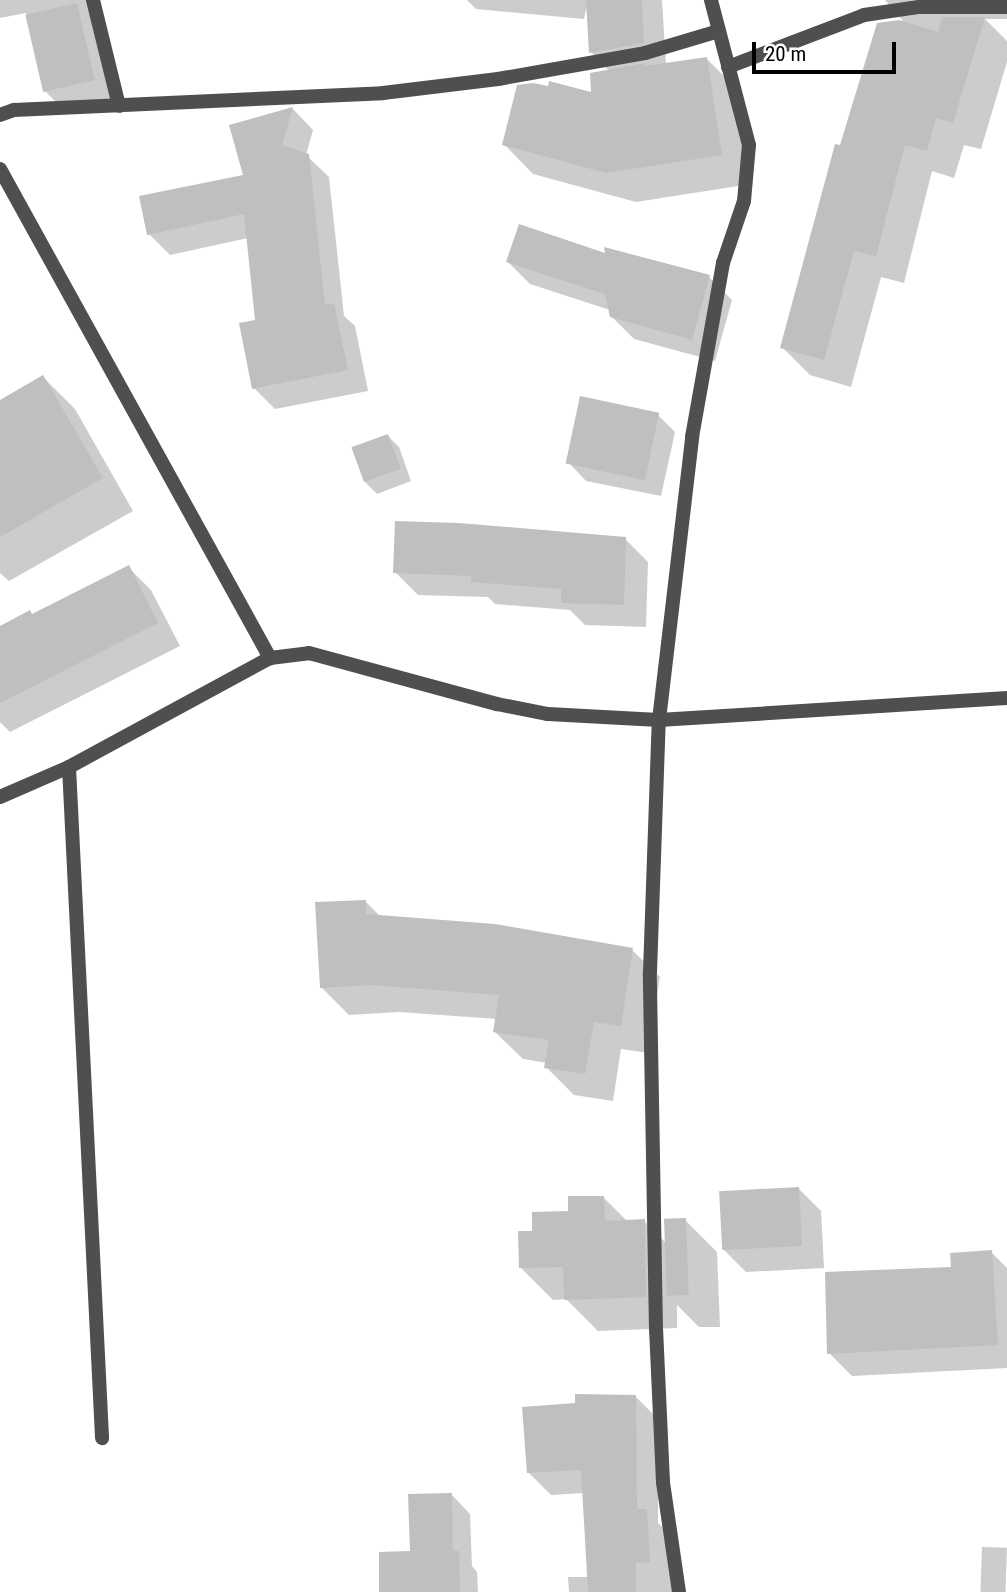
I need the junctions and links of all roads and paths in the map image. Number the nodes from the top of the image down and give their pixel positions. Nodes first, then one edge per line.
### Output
1 (93, 0) edge
2 (711, 0) edge
3 (1007, 7) edge
4 (719, 31) junction
5 (729, 67) junction
6 (119, 106) junction
7 (0, 116) edge
8 (0, 169) edge
9 (270, 658) junction
10 (1007, 698) edge
11 (659, 720) junction
12 (69, 766) junction
13 (0, 797) edge
14 (102, 1438) dead end
15 (679, 1592) edge

1 - 6 street
2 - 4 street
3 - 5 street
4 - 5 street
4 - 6 street
5 - 11 street
6 - 7 street
8 - 9 street
9 - 11 street
9 - 12 street
10 - 11 street
11 - 15 street
12 - 13 street
12 - 14 street

